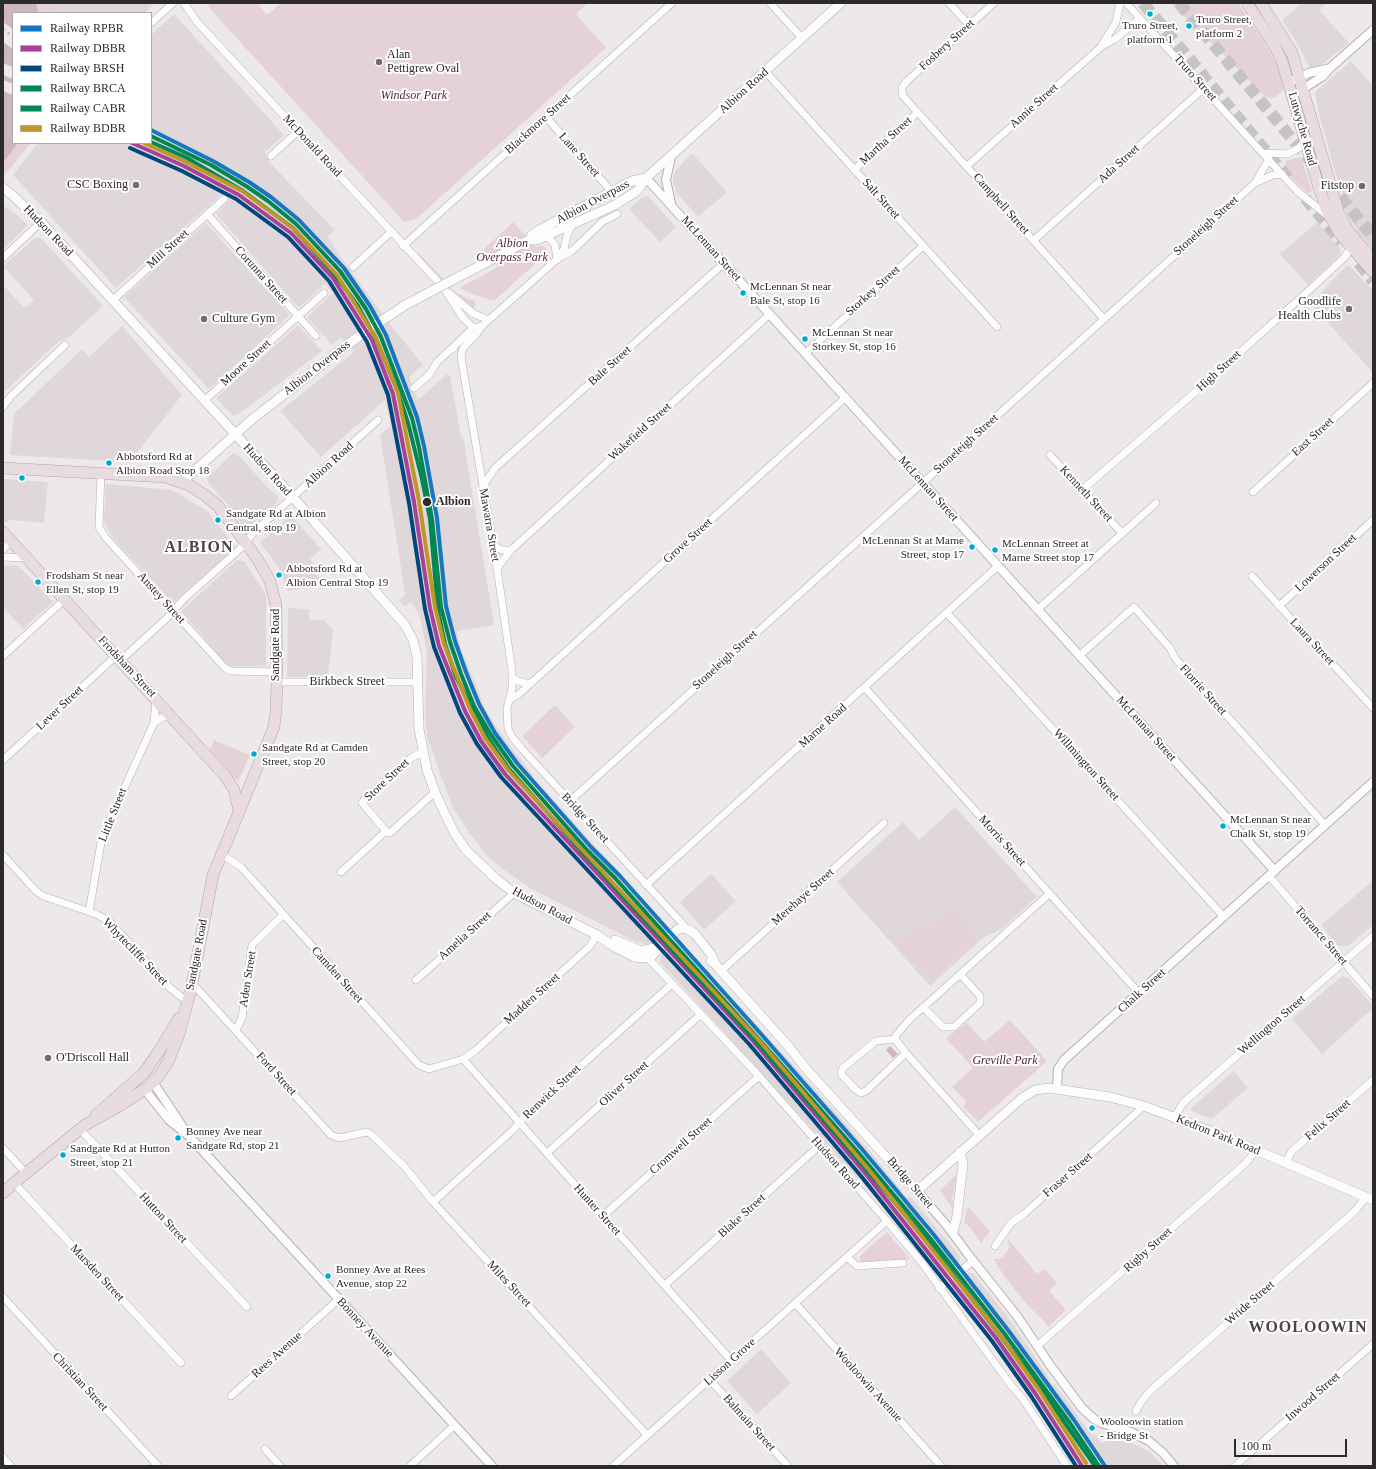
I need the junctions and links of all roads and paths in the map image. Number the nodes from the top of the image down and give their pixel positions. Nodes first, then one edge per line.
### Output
1 (173, 3) edge
2 (184, 3) edge
3 (770, 3) edge
4 (841, 3) edge
5 (949, 3) edge
6 (994, 3) edge
7 (1120, 3) edge
8 (1126, 3) edge
9 (1247, 3) edge
10 (1261, 3) edge
11 (670, 4) edge
12 (1140, 18) junction
13 (152, 22) edge
14 (969, 25) junction
15 (1373, 30) edge
16 (802, 38) junction
17 (1102, 46) junction
18 (1330, 68) junction
19 (765, 71) junction
20 (1300, 77) junction
21 (1289, 82) junction
22 (902, 87) joint
23 (1204, 88) junction
24 (1303, 89) junction
25 (918, 112) junction
26 (546, 117) junction
27 (1314, 125) junction
28 (298, 131) junction
29 (1305, 141) junction
30 (1263, 153) junction
31 (271, 156) dead end
32 (671, 157) junction
33 (1269, 159) junction
34 (967, 166) junction
35 (854, 170) junction
36 (1282, 174) junction
37 (646, 178) junction
38 (1255, 183) junction
39 (3, 188) edge
40 (612, 192) junction
41 (224, 199) dead end
42 (672, 205) junction
43 (207, 214) junction
44 (617, 214) dead end
45 (1331, 219) junction
46 (41, 222) junction
47 (573, 223) junction
48 (392, 232) junction
49 (545, 236) junction
50 (529, 240) junction
51 (1034, 240) junction
52 (404, 246) junction
53 (923, 246) junction
54 (1351, 248) junction
55 (3, 258) edge
56 (557, 260) junction
57 (1373, 260) edge
58 (724, 263) junction
59 (353, 267) dead end
60 (1373, 272) edge
61 (442, 288) junction
62 (324, 293) dead end
63 (113, 300) junction
64 (770, 314) junction
65 (298, 316) junction
66 (1104, 319) junction
67 (488, 320) junction
68 (482, 325) junction
69 (997, 327) dead end
70 (474, 328) junction
71 (316, 336) dead end
72 (65, 345) dead end
73 (450, 350) junction
74 (462, 350) junction
75 (806, 354) junction
76 (1373, 382) edge
77 (414, 388) dead end
78 (846, 398) junction
79 (204, 401) junction
80 (3, 408) edge
81 (378, 420) dead end
82 (235, 435) junction
83 (1050, 455) dead end
84 (5, 466) edge
85 (495, 468) junction
86 (480, 470) junction
87 (101, 473) junction
88 (182, 482) junction
89 (922, 482) junction
90 (483, 486) junction
91 (1082, 490) junction
92 (1253, 492) dead end
93 (292, 498) junction
94 (1156, 503) dead end
95 (1373, 520) edge
96 (3, 532) edge
97 (1122, 533) junction
98 (11, 541) junction
99 (245, 542) junction
100 (493, 545) junction
101 (3, 549) edge
102 (510, 550) junction
103 (3, 557) edge
104 (27, 558) junction
105 (998, 566) junction
106 (497, 568) junction
107 (1252, 576) dead end
108 (65, 599) junction
109 (1279, 606) junction
110 (1037, 610) junction
111 (173, 611) junction
112 (947, 612) junction
113 (3, 656) edge
114 (1079, 656) junction
115 (119, 658) junction
116 (277, 677) junction
117 (512, 678) junction
118 (418, 682) junction
119 (529, 684) junction
120 (864, 688) junction
121 (156, 699) junction
122 (509, 700) junction
123 (1373, 708) edge
124 (172, 717) junction
125 (154, 723) junction
126 (423, 752) junction
127 (3, 760) edge
128 (1373, 782) edge
129 (435, 792) junction
130 (570, 801) junction
131 (239, 810) junction
132 (884, 823) dead end
133 (1325, 825) junction
134 (386, 831) junction
135 (220, 854) junction
136 (3, 855) edge
137 (341, 872) dead end
138 (1272, 874) junction
139 (646, 885) junction
140 (514, 893) junction
141 (1049, 894) junction
142 (89, 912) junction
143 (283, 915) junction
144 (1224, 917) junction
145 (685, 928) junction
146 (597, 934) junction
147 (674, 934) junction
148 (1373, 936) edge
149 (647, 955) junction
150 (1343, 962) junction
151 (718, 967) junction
152 (960, 974) junction
153 (416, 980) dead end
154 (192, 983) junction
155 (672, 984) junction
156 (1139, 993) junction
157 (1373, 996) edge
158 (187, 1005) junction
159 (923, 1008) junction
160 (701, 1014) junction
161 (236, 1030) junction
162 (895, 1039) junction
163 (906, 1053) junction
164 (463, 1059) junction
165 (140, 1076) junction
166 (759, 1076) junction
167 (1373, 1080) edge
168 (154, 1082) junction
169 (1057, 1088) junction
170 (145, 1090) junction
171 (1144, 1106) junction
172 (1175, 1117) junction
173 (520, 1123) junction
174 (83, 1127) junction
175 (371, 1134) joint
176 (980, 1135) junction
177 (190, 1137) junction
178 (819, 1146) junction
179 (3, 1148) edge
180 (1256, 1150) junction
181 (960, 1152) junction
182 (547, 1153) junction
183 (1286, 1163) junction
184 (26, 1173) junction
185 (14, 1183) junction
186 (918, 1191) junction
187 (3, 1193) edge
188 (1369, 1198) edge
189 (433, 1202) junction
190 (603, 1216) junction
191 (887, 1221) junction
192 (953, 1232) junction
193 (995, 1246) dead end
194 (847, 1257) junction
195 (973, 1260) junction
196 (903, 1263) dead end
197 (665, 1286) junction
198 (939, 1288) junction
199 (3, 1298) edge
200 (339, 1299) junction
201 (795, 1303) junction
202 (247, 1307) dead end
203 (1373, 1344) edge
204 (1037, 1346) junction
205 (731, 1360) junction
206 (181, 1363) dead end
207 (710, 1380) junction
208 (231, 1396) dead end
209 (1136, 1411) dead end
210 (455, 1425) junction
211 (647, 1435) junction
212 (265, 1449) dead end
213 (3, 1457) edge
214 (11, 1466) edge
215 (158, 1466) edge
216 (280, 1466) edge
217 (410, 1466) edge
218 (492, 1466) edge
219 (613, 1466) edge
220 (787, 1466) edge
221 (941, 1466) edge
222 (1067, 1466) edge
223 (1174, 1466) edge
224 (1235, 1466) edge

1 - 13 street
2 - 28 street, McDonald Road
3 - 16 street
4 - 16 main road, Albion Road
5 - 14 street
6 - 14 street, Fosbery Street
7 - 17 street, Annie Street
8 - 12 street, Truro Street
9 - 21 highway, Lutwyche Road
10 - 20 highway, Lutwyche Road
11 - 26 street, Blackmore Street
12 - 17 street, Annie Street
12 - 23 street, Truro Street
14 - 22 street, Fosbery Street
15 - 18 street
16 - 19 main road, Albion Road
17 - 34 street, Annie Street
18 - 20 street
18 - 24 street
19 - 32 main road, Albion Road
19 - 35 street, Salt Street
20 - 21 street
20 - 24 highway, Lutwyche Road
21 - 29 highway, Lutwyche Road
22 - 25 street, Campbell Street
23 - 30 street, Truro Street
23 - 51 street, Ada Street
24 - 27 highway, Lutwyche Road
25 - 34 street, Campbell Street
25 - 35 street, Martha Street
26 - 40 street, Lane Street
26 - 52 street, Blackmore Street
27 - 29 street
27 - 57 highway, Lutwyche Road
28 - 31 street
28 - 48 street, McDonald Road
29 - 30 street
29 - 45 highway, Lutwyche Road
30 - 33 street, Truro Street
32 - 37 main road, Albion Road
32 - 42 street
33 - 36 street, Truro Street
33 - 38 street, Stoneleigh Street
34 - 51 street, Campbell Street
35 - 53 street, Salt Street
36 - 38 street, Stoneleigh Street
36 - 45 street, Truro Street
37 - 40 main road, Albion Overpass
37 - 42 street, McLennan Street
37 - 47 main road, Albion Overpass
38 - 66 street, Stoneleigh Street
39 - 46 main road, Hudson Road
40 - 50 main road, Albion Overpass
41 - 43 street, Mill Street
42 - 58 street, McLennan Street
43 - 63 street, Mill Street
43 - 65 street, Corunna Street
44 - 56 street
45 - 54 highway, Lutwyche Road
46 - 55 street
46 - 63 main road, Hudson Road
47 - 49 main road, Albion Overpass
47 - 56 street
48 - 52 street, McDonald Road
48 - 59 street
49 - 50 main road, Albion Overpass
49 - 56 street
50 - 82 main road, Albion Overpass, bridge
51 - 66 street, Campbell Street
52 - 61 street, McDonald Road
53 - 69 street, Salt Street
53 - 75 street, Storkey Street
54 - 60 highway, Lutwyche Road
54 - 91 street, High Street
56 - 67 street
58 - 64 street, McLennan Street
58 - 85 street, Bale Street
61 - 67 street, McDonald Road
61 - 70 street, McDonald Road
62 - 65 street, Moore Street
63 - 79 main road, Hudson Road
64 - 75 street, McLennan Street
64 - 102 street, Wakefield Street
65 - 71 street, Corunna Street
65 - 79 street, Moore Street
66 - 89 street, Stoneleigh Street
67 - 68 street
68 - 70 street
68 - 74 street
70 - 73 street
72 - 80 street
73 - 74 street
73 - 77 street
74 - 86 street, Mawarra Street
75 - 78 street, McLennan Street
76 - 92 street, East Street
78 - 89 street, McLennan Street
78 - 119 street, Grove Street
79 - 82 main road, Hudson Road
81 - 93 street, Albion Road
82 - 88 main road, Albion Overpass
82 - 93 main road, Hudson Road
83 - 91 street, Kenneth Street
84 - 87 highway, Sandgate Road
85 - 86 street
85 - 90 street, Bale Street
86 - 90 street, Mawarra Street
87 - 88 highway, Sandgate Road
87 - 111 street, Anstey Street
88 - 99 highway, Sandgate Road
89 - 105 street, McLennan Street
89 - 130 street, Stoneleigh Street
90 - 100 street, Mawarra Street
91 - 97 street, Kenneth Street
93 - 99 street, Albion Road
93 - 118 main road, Hudson Road
94 - 97 street
95 - 109 street, Lowerson Street
96 - 98 highway, Frodsham Street
97 - 110 street
98 - 101 street
98 - 104 highway, Frodsham Street
99 - 111 street, Lever Street
99 - 116 highway, Sandgate Road
100 - 102 street
100 - 106 street, Mawarra Street
102 - 106 street, Wakefield Street
103 - 104 street
104 - 108 highway, Frodsham Street
105 - 110 street, McLennan Street
105 - 112 street, Marne Road
106 - 117 street, Mawarra Street
107 - 109 street, Laura Street
108 - 113 street
108 - 115 highway, Frodsham Street
109 - 123 street, Laura Street
110 - 114 street, McLennan Street
111 - 115 street, Lever Street
111 - 116 street, Anstey Street
112 - 120 street, Marne Road
112 - 144 street, Willmington Street
114 - 133 street, Florrie Street
114 - 138 street, McLennan Street
115 - 121 highway, Frodsham Street
115 - 127 street, Lever Street
116 - 118 street, Birkbeck Street
116 - 131 highway, Sandgate Road
117 - 119 street
117 - 122 street, Mawarra Street
118 - 126 main road, Hudson Road
119 - 122 street, Grove Street
120 - 139 street, Marne Road
120 - 141 street, Morris Street
121 - 124 highway, Frodsham Street
121 - 125 street, Little Street
122 - 130 street, Bridge Street
124 - 125 street
124 - 131 highway, Frodsham Street
125 - 142 street, Little Street
126 - 129 main road, Hudson Road
126 - 134 street, Store Street
128 - 133 street, Chalk Street
129 - 134 street
129 - 140 main road, Hudson Road
130 - 139 street, Bridge Street
131 - 135 highway, Sandgate Road
132 - 151 street, Merehaye Street
133 - 138 street, Chalk Street
134 - 137 street
135 - 143 street, Camden Street
135 - 154 highway, Sandgate Road
136 - 142 street, Whytecliffe Street
138 - 144 street, Chalk Street
138 - 150 street, Torrance Street
139 - 145 street, Bridge Street
140 - 146 main road, Hudson Road
140 - 153 street, Amelia Street
141 - 152 street
141 - 156 street, Morris Street
142 - 158 street, Whytecliffe Street
143 - 161 street, Aden Street
143 - 164 street, Camden Street
144 - 156 street, Chalk Street
145 - 147 main road
145 - 151 main road, Bridge Street
146 - 149 main road, Hudson Road
146 - 164 street, Madden Street
147 - 149 main road
147 - 151 main road, Bridge Street
148 - 150 street, Wellington Street
149 - 155 street, Hudson Road
150 - 157 street, Torrance Street
150 - 172 street, Wellington Street
151 - 186 main road, Bridge Street
152 - 159 street
152 - 159 street
154 - 158 highway, Sandgate Road
154 - 161 street, Ford Street
155 - 160 street, Hudson Road
155 - 173 street, Renwick Street
156 - 169 street, Chalk Street
158 - 165 highway, Sandgate Road
158 - 168 highway, Sandgate Road
159 - 162 street
160 - 166 street, Hudson Road
160 - 182 street, Oliver Street
161 - 175 street, Ford Street
162 - 163 street
162 - 163 street
163 - 176 street
164 - 173 street, Hunter Street
165 - 168 highway
165 - 170 highway
165 - 174 highway, Sandgate Road
166 - 178 street, Hudson Road
166 - 190 street, Cromwell Street
167 - 183 street, Felix Street
168 - 170 highway, Sandgate Road
168 - 177 street, Bonney Avenue
169 - 171 main road, Kedron Park Road
169 - 176 main road
170 - 174 highway, Sandgate Road
170 - 177 street, Bonney Avenue
171 - 172 main road, Kedron Park Road
171 - 193 street, Fraser Street
172 - 180 main road, Kedron Park Road
173 - 182 street, Hunter Street
173 - 189 street, Renwick Street
174 - 184 highway, Sandgate Road
174 - 202 street, Hutton Street
175 - 189 street, Miles Street
176 - 181 main road
177 - 200 street, Bonney Avenue
178 - 191 street, Hudson Road
178 - 197 street, Blake Street
179 - 184 street
180 - 183 main road, Kedron Park Road
180 - 204 street, Rigby Street
181 - 186 main road
181 - 192 main road
182 - 190 street, Hunter Street
183 - 188 main road, Kedron Park Road
184 - 185 highway, Sandgate Road
185 - 187 highway, Sandgate Road
185 - 206 street, Marsden Street
186 - 192 street, Bridge Street
188 - 209 street, Wride Street
189 - 211 street, Miles Street
190 - 197 street, Hunter Street
191 - 194 street, Lisson Grove
191 - 198 street, Hudson Road
192 - 195 street, Bridge Street
194 - 196 street
194 - 201 street, Lisson Grove
195 - 198 street
195 - 204 street, Bridge Street
197 - 205 street, Hunter Street
198 - 222 street, Hudson Road
199 - 215 street, Christian Street
200 - 208 street, Rees Avenue
200 - 210 street, Bonney Avenue
201 - 205 street, Lisson Grove
201 - 221 street, Wooloowin Avenue
203 - 224 street, Inwood Street
204 - 223 street, Bridge Street
205 - 207 street, Lisson Grove
207 - 211 street, Lisson Grove
207 - 220 street, Balmain Street
210 - 217 street
210 - 218 street, Bonney Avenue
211 - 219 street, Lisson Grove
212 - 216 street
213 - 214 street

